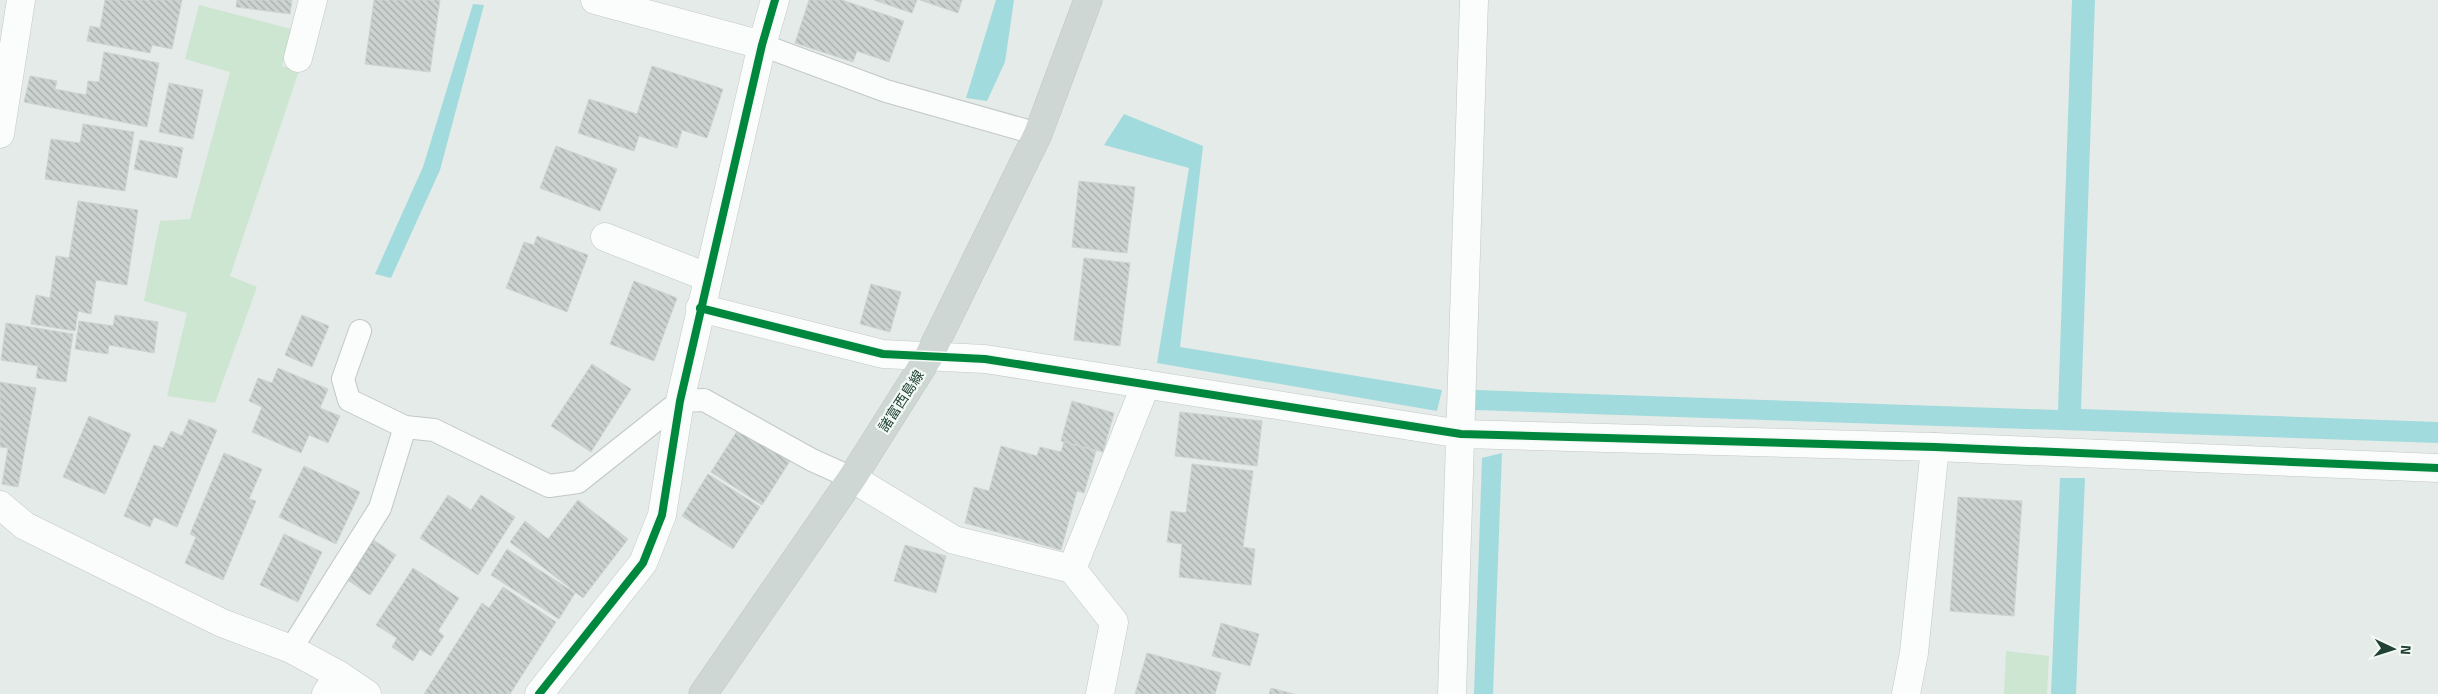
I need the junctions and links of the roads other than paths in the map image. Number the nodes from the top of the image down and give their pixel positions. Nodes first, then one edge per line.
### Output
1 (21, 0) edge
2 (313, 0) edge
3 (595, 0) edge
4 (775, 0) edge
5 (1088, 0) edge
6 (1474, 0) edge
7 (762, 45) junction
8 (298, 58) dead end
9 (0, 134) edge
10 (1038, 134) junction
11 (605, 237) dead end
12 (707, 277) junction
13 (700, 308) junction
14 (360, 332) dead end
15 (929, 356) junction
16 (1146, 384) junction
17 (680, 400) junction
18 (404, 427) junction
19 (1461, 434) junction
20 (1935, 447) junction
21 (2438, 468) edge
22 (852, 478) junction
23 (0, 505) edge
24 (1072, 569) junction
25 (291, 649) junction
26 (333, 684) edge
27 (367, 694) edge
28 (539, 694) edge
29 (702, 694) edge
30 (1100, 694) edge
31 (1452, 694) edge
32 (1906, 694) edge

1 - 9 street
2 - 8 street
3 - 7 street
4 - 7 street
5 - 10 main road, 諸富西島線
6 - 19 street
7 - 10 lane
7 - 12 street
10 - 15 main road, 諸富西島線
11 - 12 street
12 - 13 street
13 - 15 street
13 - 17 street
14 - 18 lane
15 - 16 street
15 - 22 main road, 諸富西島線
16 - 19 street
16 - 24 street
17 - 18 lane
17 - 22 lane
17 - 28 street
18 - 25 lane
19 - 20 street
19 - 31 street
20 - 21 street
20 - 32 street
22 - 24 street
22 - 29 main road, 諸富西島線
23 - 25 street
24 - 30 street
25 - 26 street
26 - 27 street

